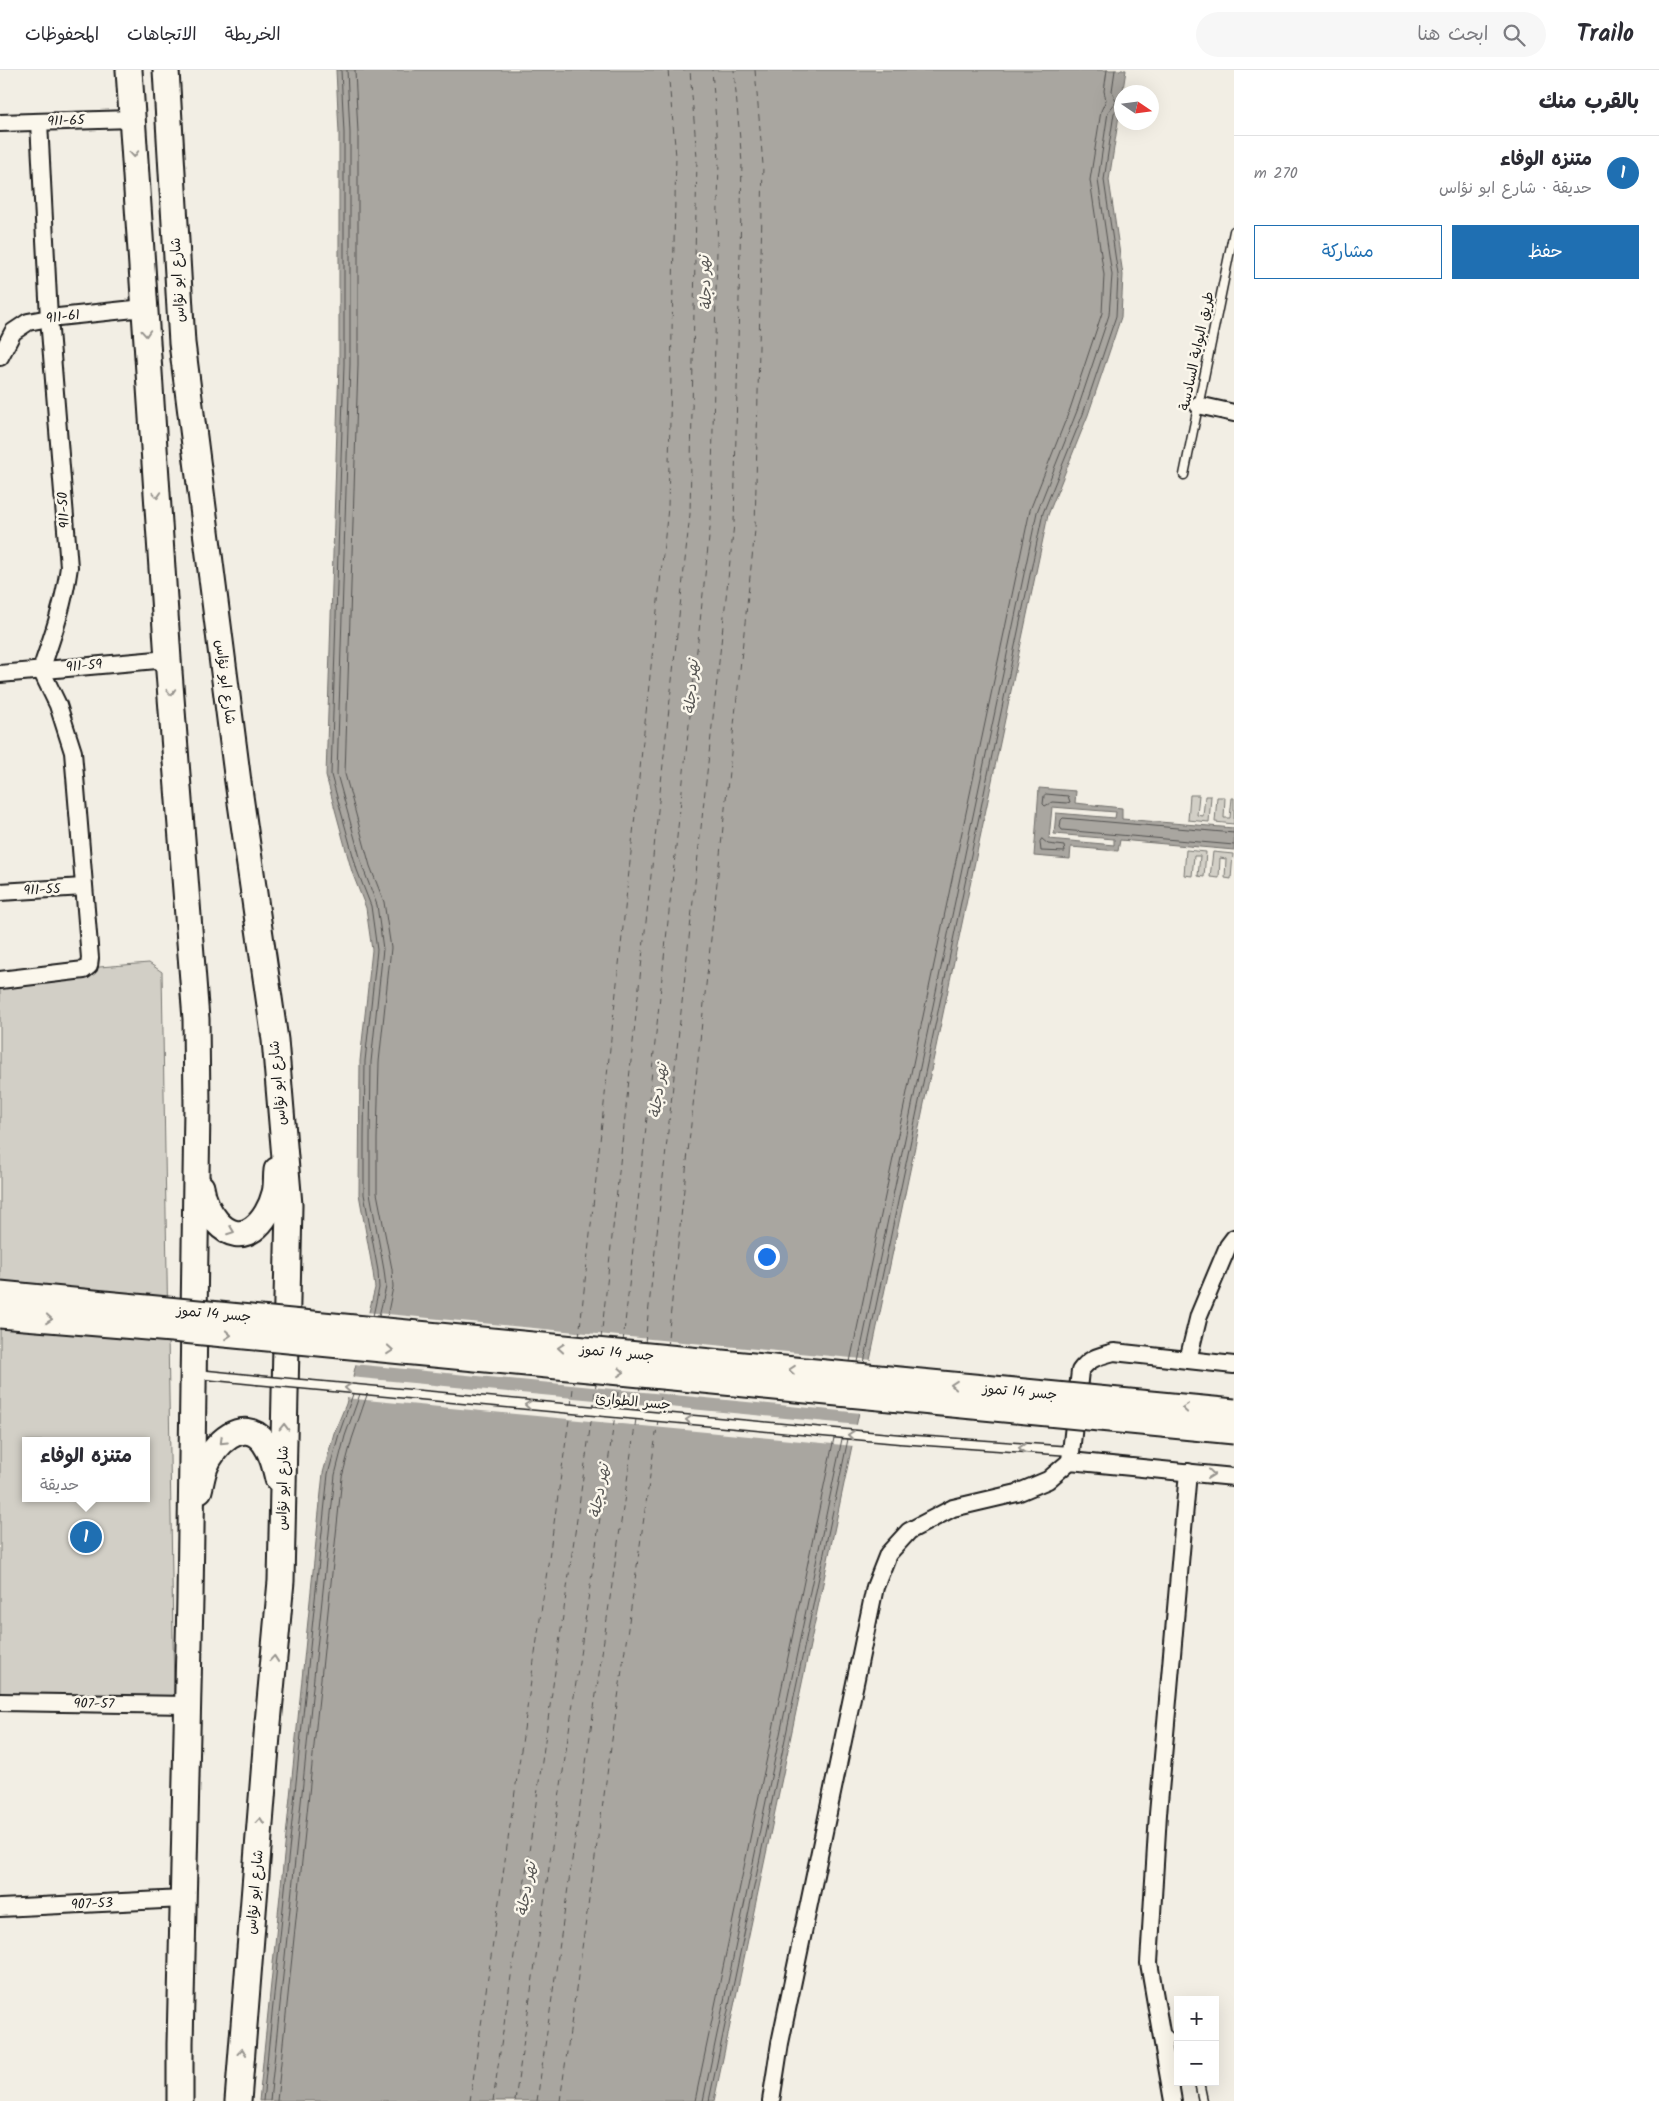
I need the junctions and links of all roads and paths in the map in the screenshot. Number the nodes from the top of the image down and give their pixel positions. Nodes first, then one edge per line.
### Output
1 (129, 70) edge
2 (166, 70) edge
3 (132, 119) junction
4 (39, 122) junction
5 (0, 123) edge
6 (1234, 231) edge
7 (144, 308) junction
8 (49, 318) junction
9 (0, 357) edge
10 (1198, 405) junction
11 (1234, 413) edge
12 (1184, 475) dead end
13 (168, 659) junction
14 (41, 670) junction
15 (0, 674) edge
16 (84, 887) junction
17 (0, 892) edge
18 (0, 980) edge
19 (275, 1040) junction
20 (197, 1107) junction
21 (1234, 1238) edge
22 (0, 1294) edge
23 (0, 1315) edge
24 (1188, 1360) junction
25 (1234, 1365) edge
26 (193, 1374) junction
27 (1234, 1412) edge
28 (1234, 1432) edge
29 (1070, 1456) junction
30 (1188, 1472) junction
31 (1234, 1476) edge
32 (281, 1581) junction
33 (190, 1599) junction
34 (0, 1702) edge
35 (188, 1705) junction
36 (183, 1899) junction
37 (0, 1908) edge
38 (1160, 2028) junction
39 (1175, 2041) edge
40 (1200, 2086) edge
41 (180, 2101) edge
42 (238, 2101) edge
43 (771, 2101) edge
44 (1173, 2101) edge
45 (1203, 2101) edge

1 - 3 main road
2 - 19 main road, شارع ابو نؤاس
3 - 4 street, 911-65
3 -> 7 main road
4 - 5 street, 911-65
4 - 8 street, 911-50
6 - 10 lane, طريق البوابة السادسة
7 - 8 street, 911-61
7 -> 13 main road
8 - 9 street, 911-61
8 - 14 street, 911-50
10 - 11 street
10 - 12 lane, طريق البوابة السادسة
13 - 14 street, 911-59
13 -> 20 main road
14 - 15 street, 911-59
14 - 16 street
16 - 17 street, 911-55
16 - 18 street
20 -> 19 main road
32 -> 19 main road, شارع ابو نؤاس
20 - 26 main road
21 - 24 street
27 -> 22 main road, جسر 14 تموز, bridge
23 -> 28 main road, جسر 14 تموز, bridge
24 - 25 street
24 - 29 street
29 -> 26 lane, جسر الطوارئ, bridge
26 - 33 main road
29 - 30 street
29 - 43 street
30 -> 31 street
30 - 38 street
32 -> 33 main road
42 -> 32 main road, شارع ابو نؤاس
33 - 35 main road
34 - 35 street, 907-57
35 - 36 main road
36 - 37 street, 907-53
36 - 41 main road
38 - 39 lane
38 - 44 street
40 - 45 lane

